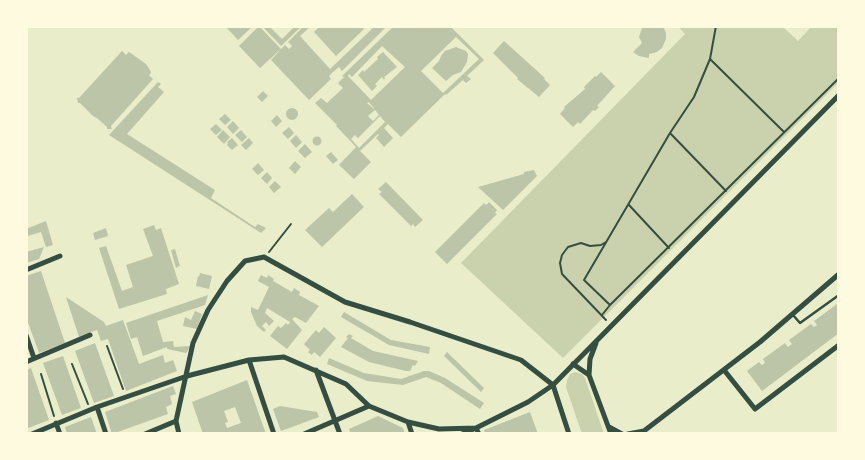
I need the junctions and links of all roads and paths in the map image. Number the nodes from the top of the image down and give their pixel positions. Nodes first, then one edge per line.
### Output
1 (716, 26) edge
2 (710, 58) junction
3 (839, 78) edge
4 (839, 95) edge
5 (784, 132) junction
6 (670, 133) junction
7 (726, 190) junction
8 (628, 205) junction
9 (291, 224) dead end
10 (606, 242) junction
11 (668, 248) junction
12 (60, 256) dead end
13 (264, 258) junction
14 (26, 270) edge
15 (839, 274) edge
16 (839, 295) edge
17 (610, 305) junction
18 (793, 314) junction
19 (602, 315) junction
20 (611, 325) junction
21 (26, 335) edge
22 (90, 335) dead end
23 (597, 340) junction
24 (107, 346) dead end
25 (839, 346) edge
26 (34, 358) junction
27 (249, 360) junction
28 (26, 362) edge
29 (72, 364) dead end
30 (573, 364) junction
31 (316, 370) junction
32 (724, 370) junction
33 (41, 374) dead end
34 (589, 375) junction
35 (187, 376) junction
36 (553, 384) junction
37 (126, 398) junction
38 (369, 406) junction
39 (97, 407) junction
40 (335, 421) junction
41 (176, 422) junction
42 (408, 422) junction
43 (56, 423) junction
44 (609, 427) junction
45 (476, 428) junction
46 (642, 432) edge
47 (32, 434) edge
48 (60, 434) edge
49 (106, 434) edge
50 (145, 434) edge
51 (179, 434) edge
52 (274, 434) edge
53 (304, 434) edge
54 (340, 434) edge
55 (412, 434) edge
56 (462, 434) edge
57 (479, 434) edge
58 (569, 434) edge
59 (611, 434) edge
60 (622, 434) edge
61 (628, 434) edge

1 - 2 path
2 - 5 path
2 - 6 path
3 - 5 path
4 - 20 street
5 - 7 path
6 - 7 path
6 - 8 path
7 - 11 path
8 - 10 path
8 - 11 path
9 - 13 path
10 - 17 path
10 - 19 path
11 - 17 path
12 - 14 street
13 - 35 street
13 - 36 street
15 - 18 street
16 - 18 lane
17 - 19 path
18 - 32 street
19 - 20 path
20 - 23 street
21 - 26 street
22 - 26 street
23 - 30 street
23 - 34 street
24 - 37 path
25 - 32 street
26 - 28 street
27 - 31 street
27 - 35 street
27 - 52 street
29 - 39 path
30 - 34 street
30 - 36 street
31 - 38 street
31 - 40 street
32 - 46 street
33 - 43 path
34 - 44 street
35 - 37 street
35 - 41 street
36 - 45 street
36 - 58 street
37 - 39 street
38 - 40 street
38 - 42 street
39 - 43 street
39 - 49 street
40 - 53 street
40 - 54 street
41 - 50 street
41 - 51 street
42 - 45 street
42 - 55 street
43 - 47 street
43 - 48 street
44 - 59 street
44 - 60 street
45 - 56 street
45 - 57 street
46 - 61 street

